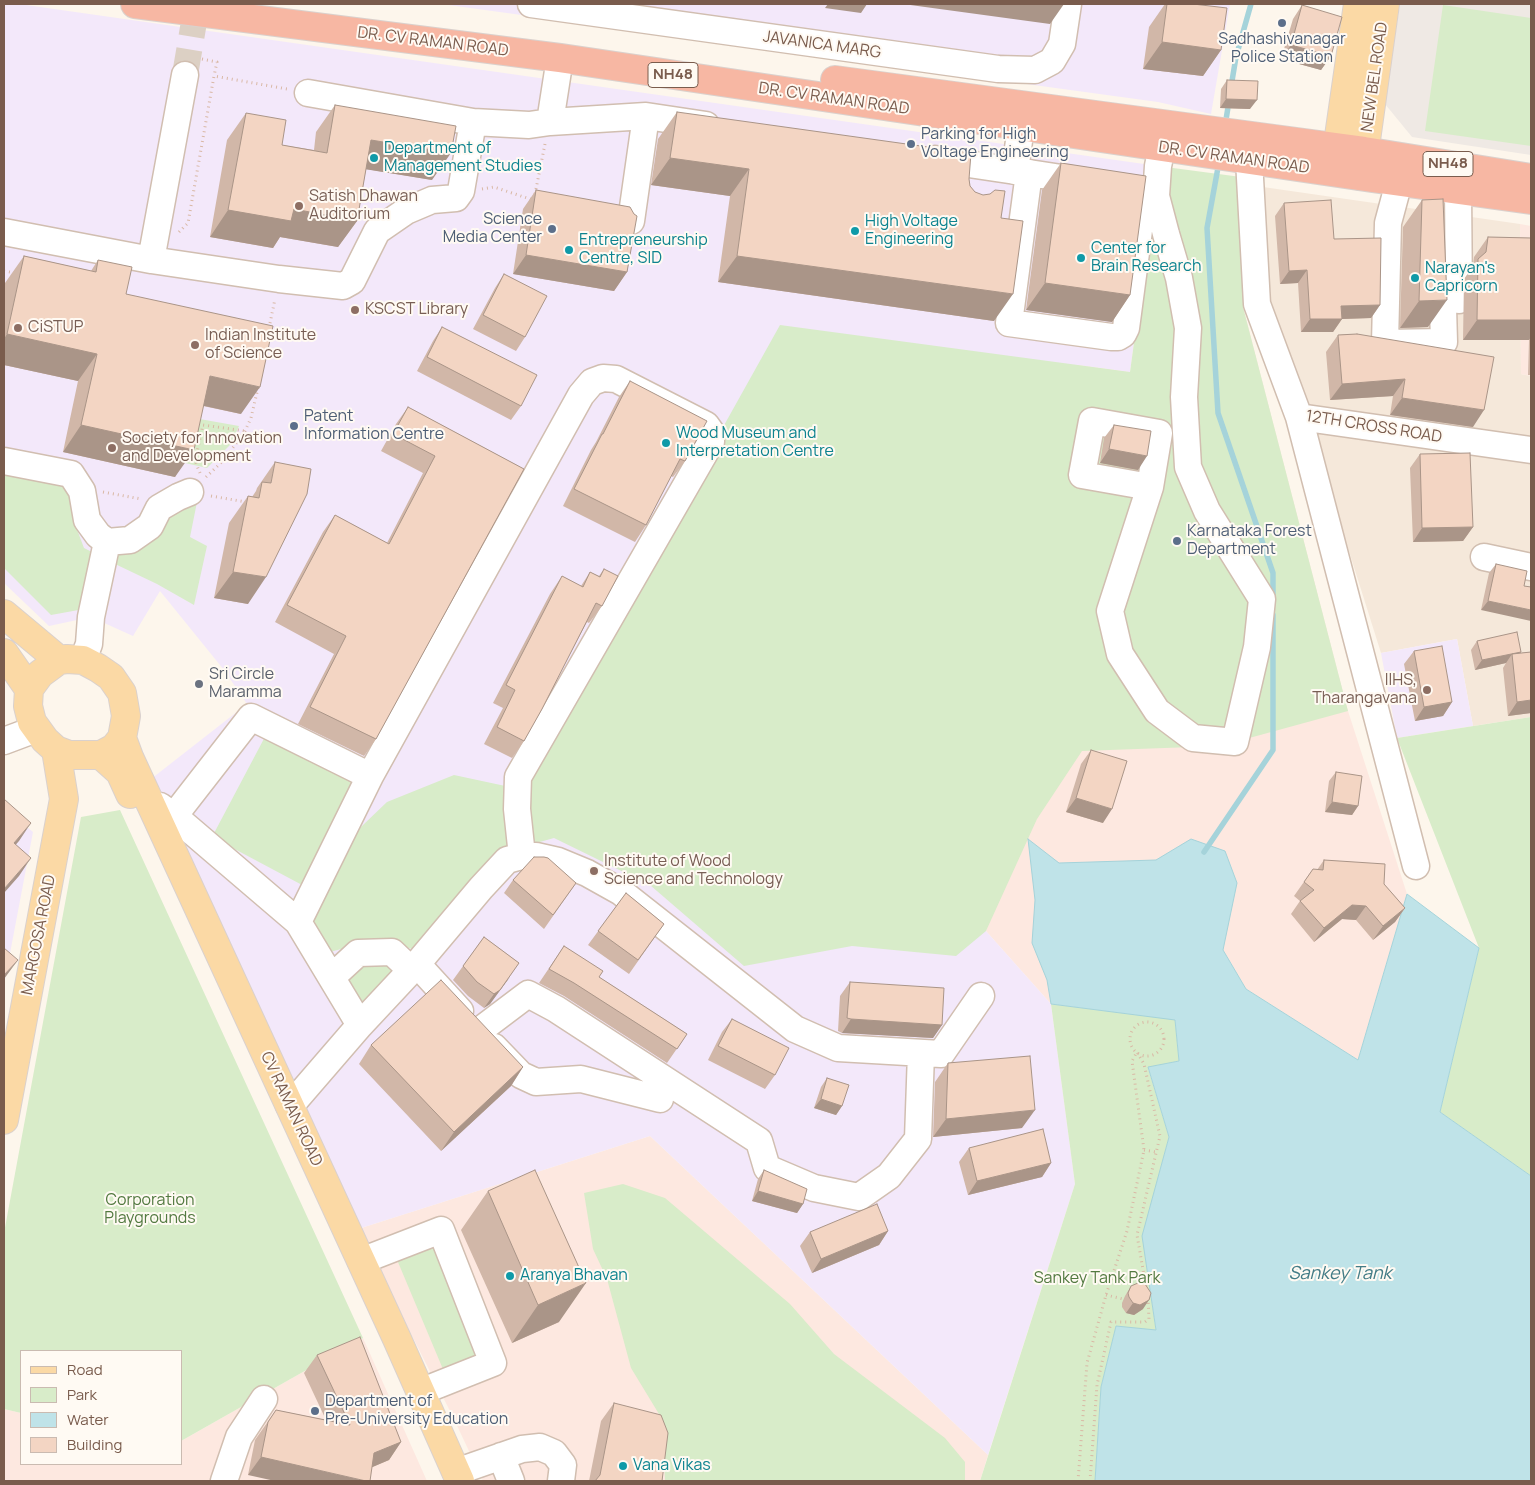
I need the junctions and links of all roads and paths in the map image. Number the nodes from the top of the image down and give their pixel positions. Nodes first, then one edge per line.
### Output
1 (135, 4) edge
2 (280, 4) edge
3 (537, 4) edge
4 (1068, 4) edge
5 (1358, 4) edge
6 (1385, 4) edge
7 (560, 58) junction
8 (193, 68) joint
9 (214, 76) junction
10 (308, 93) joint
11 (646, 116) junction
12 (473, 122) junction
13 (550, 122) junction
14 (1021, 126) junction
15 (733, 130) edge
16 (1162, 147) junction
17 (1227, 147) junction
18 (913, 156) edge
19 (1335, 160) junction
20 (969, 164) junction
21 (1362, 164) junction
22 (1022, 172) junction
23 (1531, 178) edge
24 (1400, 182) junction
25 (1449, 189) junction
26 (966, 190) edge
27 (461, 192) junction
28 (1531, 200) edge
29 (631, 220) edge
30 (4, 232) edge
31 (176, 235) dead end
32 (151, 260) junction
33 (4, 271) edge
34 (21, 274) edge
35 (279, 279) junction
36 (269, 332) edge
37 (1460, 343) dead end
38 (258, 384) edge
39 (1299, 417) junction
40 (245, 431) junction
41 (1531, 450) edge
42 (4, 461) edge
43 (1150, 488) dead end
44 (190, 492) joint
45 (110, 493) dead end
46 (136, 498) dead end
47 (252, 503) edge
48 (108, 542) junction
49 (1484, 557) dead end
50 (1531, 568) edge
51 (4, 614) edge
52 (4, 653) edge
53 (71, 660) junction
54 (29, 689) junction
55 (36, 729) junction
56 (122, 738) junction
57 (4, 741) edge
58 (56, 750) junction
59 (101, 755) junction
60 (370, 776) junction
61 (147, 796) junction
62 (174, 816) junction
63 (522, 856) junction
64 (1416, 866) dead end
65 (298, 922) junction
66 (414, 967) junction
67 (332, 976) junction
68 (980, 996) dead end
69 (360, 1025) junction
70 (479, 1030) junction
71 (1137, 1052) junction
72 (921, 1053) junction
73 (660, 1099) dead end
74 (289, 1105) junction
75 (4, 1120) edge
76 (1144, 1150) junction
77 (1156, 1152) junction
78 (361, 1261) junction
79 (1106, 1295) junction
80 (1123, 1299) dead end
81 (420, 1392) junction
82 (264, 1399) dead end
83 (469, 1471) edge
84 (224, 1481) edge
85 (511, 1481) edge
86 (561, 1481) edge
87 (1078, 1481) edge
88 (1090, 1481) edge

1 - 7 highway, DR. CV RAMAN ROAD / NH48
2 - 17 highway, DR. CV RAMAN ROAD / NH48
3 - 4 street, JAVANICA MARG
5 - 19 main road, NEW BEL ROAD
6 - 21 main road, NEW BEL ROAD
7 - 13 street
7 - 14 highway, DR. CV RAMAN ROAD / NH48
8 - 9 path
8 - 32 street
9 - 10 path
9 - 31 path
10 - 12 street
11 - 13 street
11 - 15 street
11 - 29 street
12 - 13 street
12 - 27 street
13 - 27 path
14 - 16 highway, DR. CV RAMAN ROAD / NH48
14 - 22 street
16 - 17 highway, DR. CV RAMAN ROAD / NH48
16 - 43 street
17 - 19 highway, DR. CV RAMAN ROAD / NH48
17 - 39 street, 12TH CROSS ROAD
18 - 20 street
19 - 21 highway, DR. CV RAMAN ROAD / NH48
20 - 22 street
20 - 26 street
21 - 23 highway, DR. CV RAMAN ROAD / NH48
21 - 24 highway, DR. CV RAMAN ROAD / NH48
22 - 22 street
24 - 25 highway, DR. CV RAMAN ROAD / NH48
24 - 25 street
25 - 28 highway, DR. CV RAMAN ROAD / NH48
25 - 37 street
27 - 35 street
30 - 32 street
32 - 35 street
33 - 34 path
35 - 36 path
38 - 40 path
39 - 41 street, 12TH CROSS ROAD
39 - 64 street
40 - 40 path
42 - 48 street
44 - 47 path
44 - 48 street
45 - 46 path
48 - 53 street
49 - 50 street
51 - 53 main road
52 - 54 main road
53 - 54 main road
53 - 56 main road
54 - 55 main road
55 - 57 street
55 - 58 main road
56 - 59 main road
56 - 61 main road, CV RAMAN ROAD
58 - 59 main road
58 - 75 main road, MARGOSA ROAD
59 - 83 main road, CV RAMAN ROAD
60 - 62 street
60 - 63 street
60 - 65 street
61 - 62 street
61 - 74 main road, CV RAMAN ROAD
62 - 65 street
63 - 66 street
63 - 72 street
65 - 67 street
66 - 67 street
66 - 69 street
66 - 70 street
67 - 69 street
68 - 72 street
69 - 74 street
70 - 72 street
70 - 73 street
71 - 71 path
71 - 76 path
71 - 77 path
74 - 78 main road, CV RAMAN ROAD
76 - 77 path
76 - 79 path
77 - 88 path
78 - 81 main road, CV RAMAN ROAD
78 - 81 street
79 - 80 path
79 - 87 path
81 - 83 main road, CV RAMAN ROAD
82 - 84 street
83 - 85 street
83 - 86 street

